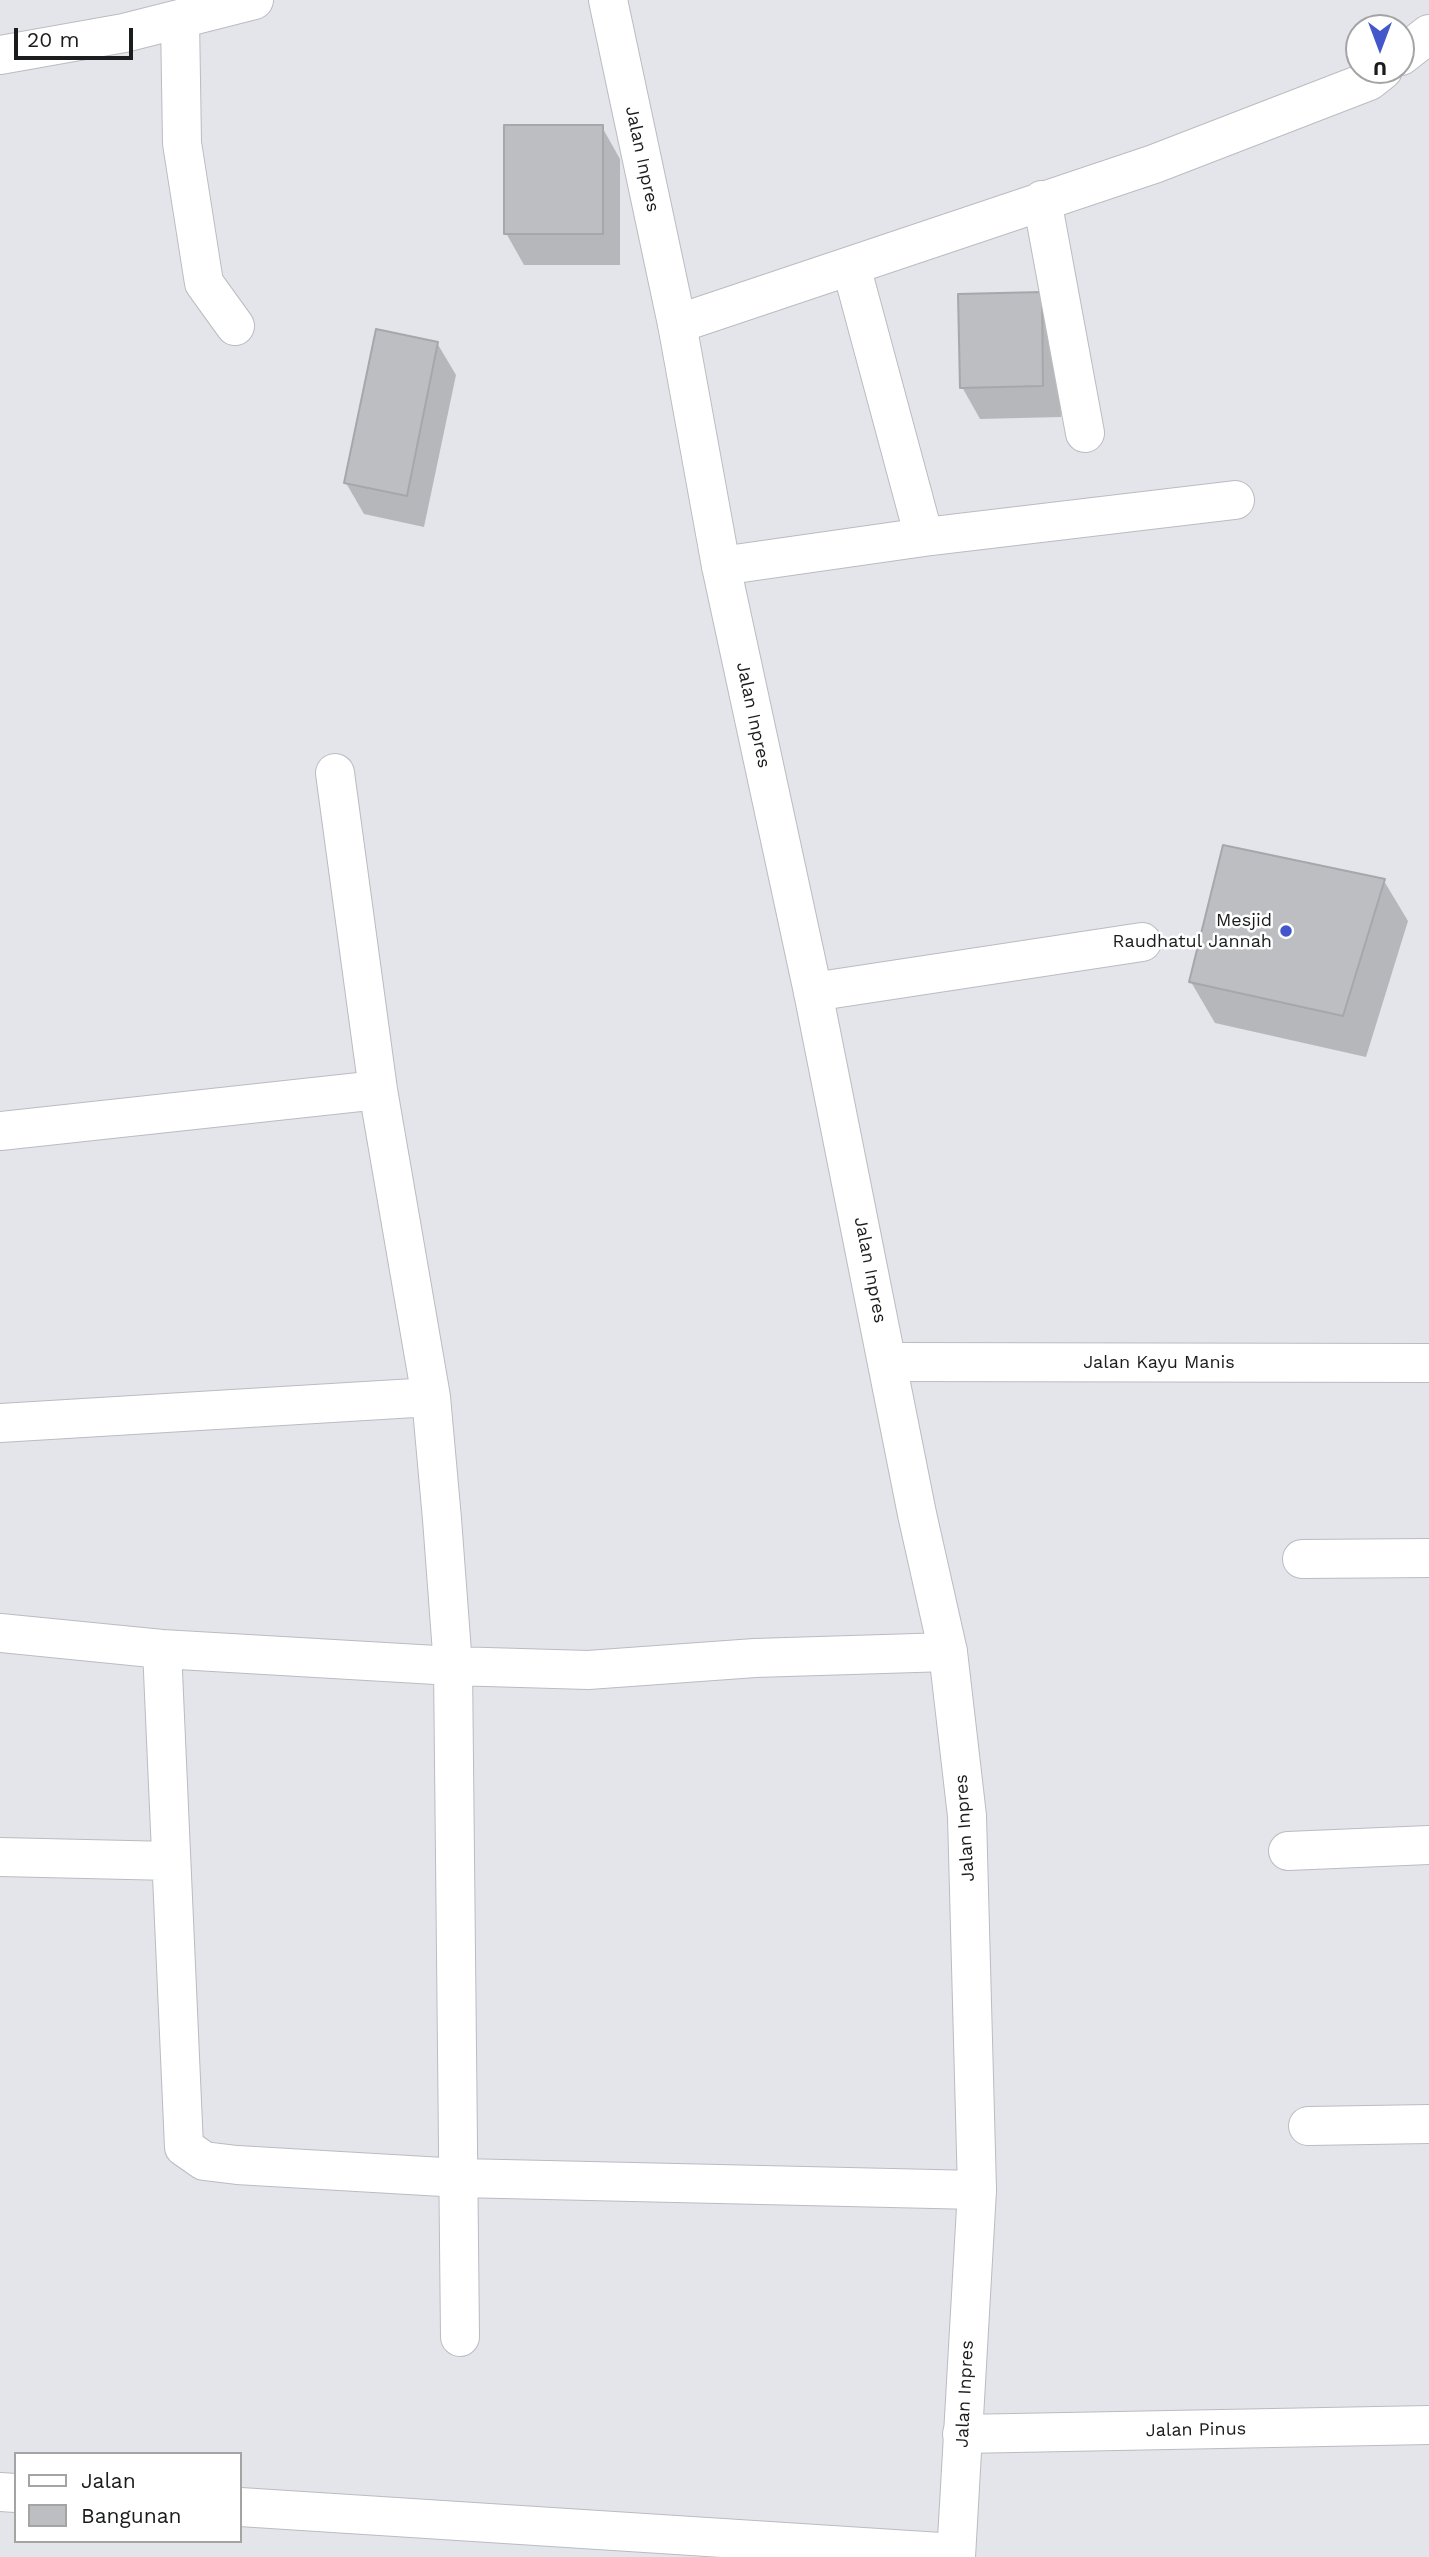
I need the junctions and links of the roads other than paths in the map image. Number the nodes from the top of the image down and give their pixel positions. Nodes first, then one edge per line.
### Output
1 (254, 0) edge
2 (608, 0) edge
3 (180, 19) junction
4 (1429, 34) edge
5 (1415, 45) edge
6 (0, 55) edge
7 (1359, 84) edge
8 (1042, 200) junction
9 (851, 266) junction
10 (677, 324) junction
11 (235, 326) dead end
12 (1085, 433) dead end
13 (1235, 500) dead end
14 (924, 537) junction
15 (721, 566) junction
16 (335, 773) dead end
17 (1142, 943) dead end
18 (813, 992) junction
19 (378, 1090) junction
20 (0, 1131) edge
21 (888, 1362) junction
22 (1429, 1363) edge
23 (431, 1397) junction
24 (0, 1423) edge
25 (1429, 1558) edge
26 (1302, 1559) dead end
27 (0, 1633) edge
28 (162, 1649) junction
29 (947, 1652) junction
30 (453, 1666) junction
31 (1429, 1845) edge
32 (1288, 1851) dead end
33 (0, 1857) edge
34 (171, 1861) junction
35 (1429, 2124) edge
36 (1308, 2126) dead end
37 (460, 2178) junction
38 (977, 2190) junction
39 (460, 2337) dead end
40 (1429, 2425) edge
41 (962, 2434) junction
42 (242, 2507) edge
43 (956, 2555) edge

1 - 3 street
2 - 10 street, Jalan Inpres
3 - 6 street
3 - 11 street
4 - 5 street
7 - 8 street
8 - 9 street
8 - 12 street
9 - 10 street
9 - 14 street
10 - 15 street, Jalan Inpres
13 - 14 street
14 - 15 street
15 - 18 street, Jalan Inpres
16 - 19 street
17 - 18 street
18 - 21 street, Jalan Inpres
19 - 20 street
19 - 23 street
21 - 22 street, Jalan Kayu Manis
21 - 29 street, Jalan Inpres
23 - 24 street
23 - 30 street
25 - 26 street
27 - 28 street
28 - 30 street
28 - 34 street
29 - 30 street
29 - 38 street, Jalan Inpres
30 - 37 street
31 - 32 street
33 - 34 street
34 - 37 street
35 - 36 street
37 - 38 street
37 - 39 street
38 - 41 street, Jalan Inpres
40 - 41 street, Jalan Pinus
41 - 43 street, Jalan Inpres
42 - 43 street

